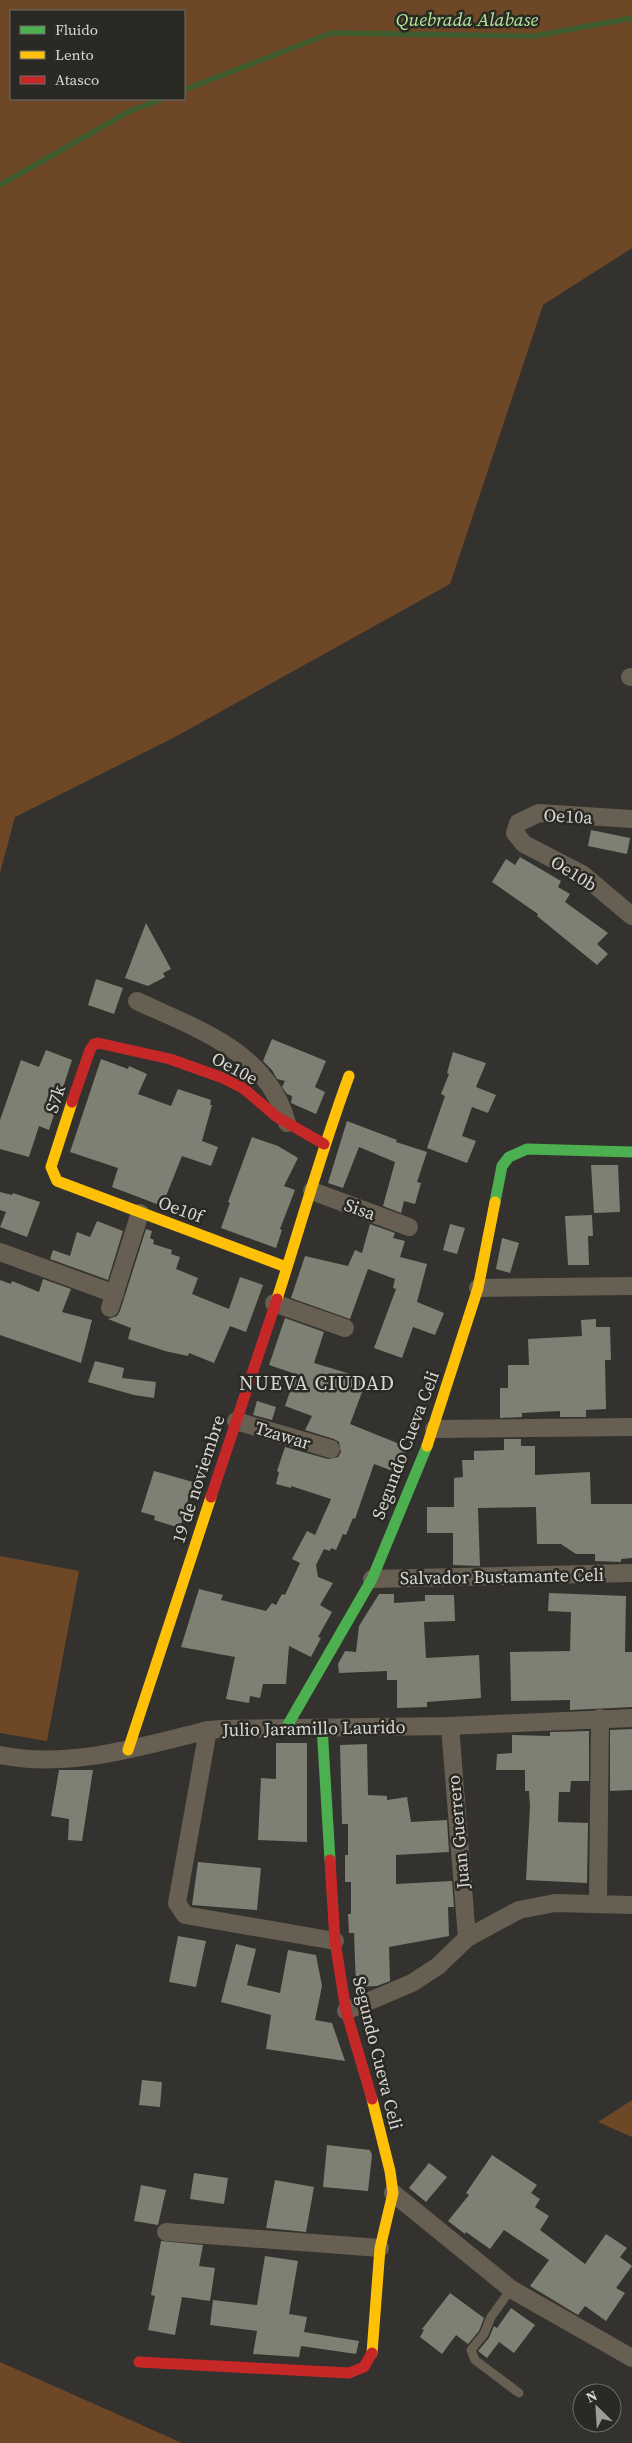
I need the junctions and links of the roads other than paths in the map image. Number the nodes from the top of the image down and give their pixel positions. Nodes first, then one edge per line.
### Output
1 (632, 819) edge
2 (515, 834) joint
3 (632, 916) edge
4 (137, 1001) dead end
5 (118, 1048) joint
6 (349, 1076) dead end
7 (287, 1123) junction
8 (324, 1144) junction
9 (632, 1152) edge
10 (64, 1184) joint
11 (312, 1191) junction
12 (140, 1213) junction
13 (409, 1228) dead end
14 (0, 1252) edge
15 (286, 1267) junction
16 (632, 1286) edge
17 (478, 1288) junction
18 (274, 1304) junction
19 (345, 1328) dead end
20 (236, 1421) junction
21 (632, 1428) edge
22 (434, 1429) junction
23 (330, 1449) dead end
24 (632, 1573) edge
25 (372, 1579) junction
26 (600, 1718) junction
27 (632, 1718) edge
28 (322, 1726) junction
29 (450, 1726) junction
30 (286, 1728) junction
31 (208, 1730) junction
32 (128, 1750) junction
33 (0, 1755) edge
34 (598, 1903) junction
35 (632, 1905) edge
36 (467, 1938) junction
37 (335, 1941) junction
38 (346, 2011) junction
39 (393, 2193) junction
40 (166, 2232) dead end
41 (380, 2248) junction
42 (511, 2290) junction
43 (632, 2358) edge
44 (139, 2362) dead end
45 (519, 2393) dead end

1 - 2 street, Oe10a
2 - 3 street, Oe10b
4 - 7 street
5 - 7 street, Oe10e
5 - 10 street, S7k
6 - 8 street, 19 de noviembre
7 - 8 street, Oe10e
8 - 11 street, 19 de noviembre
9 - 17 street, Segundo Cueva Celi
10 - 12 street, Oe10f
11 - 13 street, Sisa
11 - 15 street, 19 de noviembre
12 - 14 street
12 - 15 street, Oe10f
15 - 18 street, 19 de noviembre
16 - 17 street
17 - 22 street, Segundo Cueva Celi
18 - 19 street
18 - 20 street, 19 de noviembre
20 - 23 street, Tzawar
20 - 32 street, 19 de noviembre
21 - 22 street
22 - 25 street, Segundo Cueva Celi
24 - 25 street, Salvador Bustamante Celi
25 - 30 street, Segundo Cueva Celi
26 - 27 street, Julio Jaramillo Laurido
26 - 29 street, Julio Jaramillo Laurido
26 - 34 street
28 - 29 street, Julio Jaramillo Laurido
28 - 30 street, Julio Jaramillo Laurido
28 - 37 street, Segundo Cueva Celi
29 - 36 street, Juan Guerrero
30 - 31 street, Julio Jaramillo Laurido
31 - 32 street, Julio Jaramillo Laurido
31 - 37 street
32 - 33 street, Julio Jaramillo Laurido
34 - 35 street
34 - 36 street
36 - 38 street
37 - 38 street, Segundo Cueva Celi
38 - 39 street, Segundo Cueva Celi
39 - 41 street, Segundo Cueva Celi
39 - 42 street
40 - 41 street
41 - 44 street, Segundo Cueva Celi
42 - 43 street
42 - 45 lane

